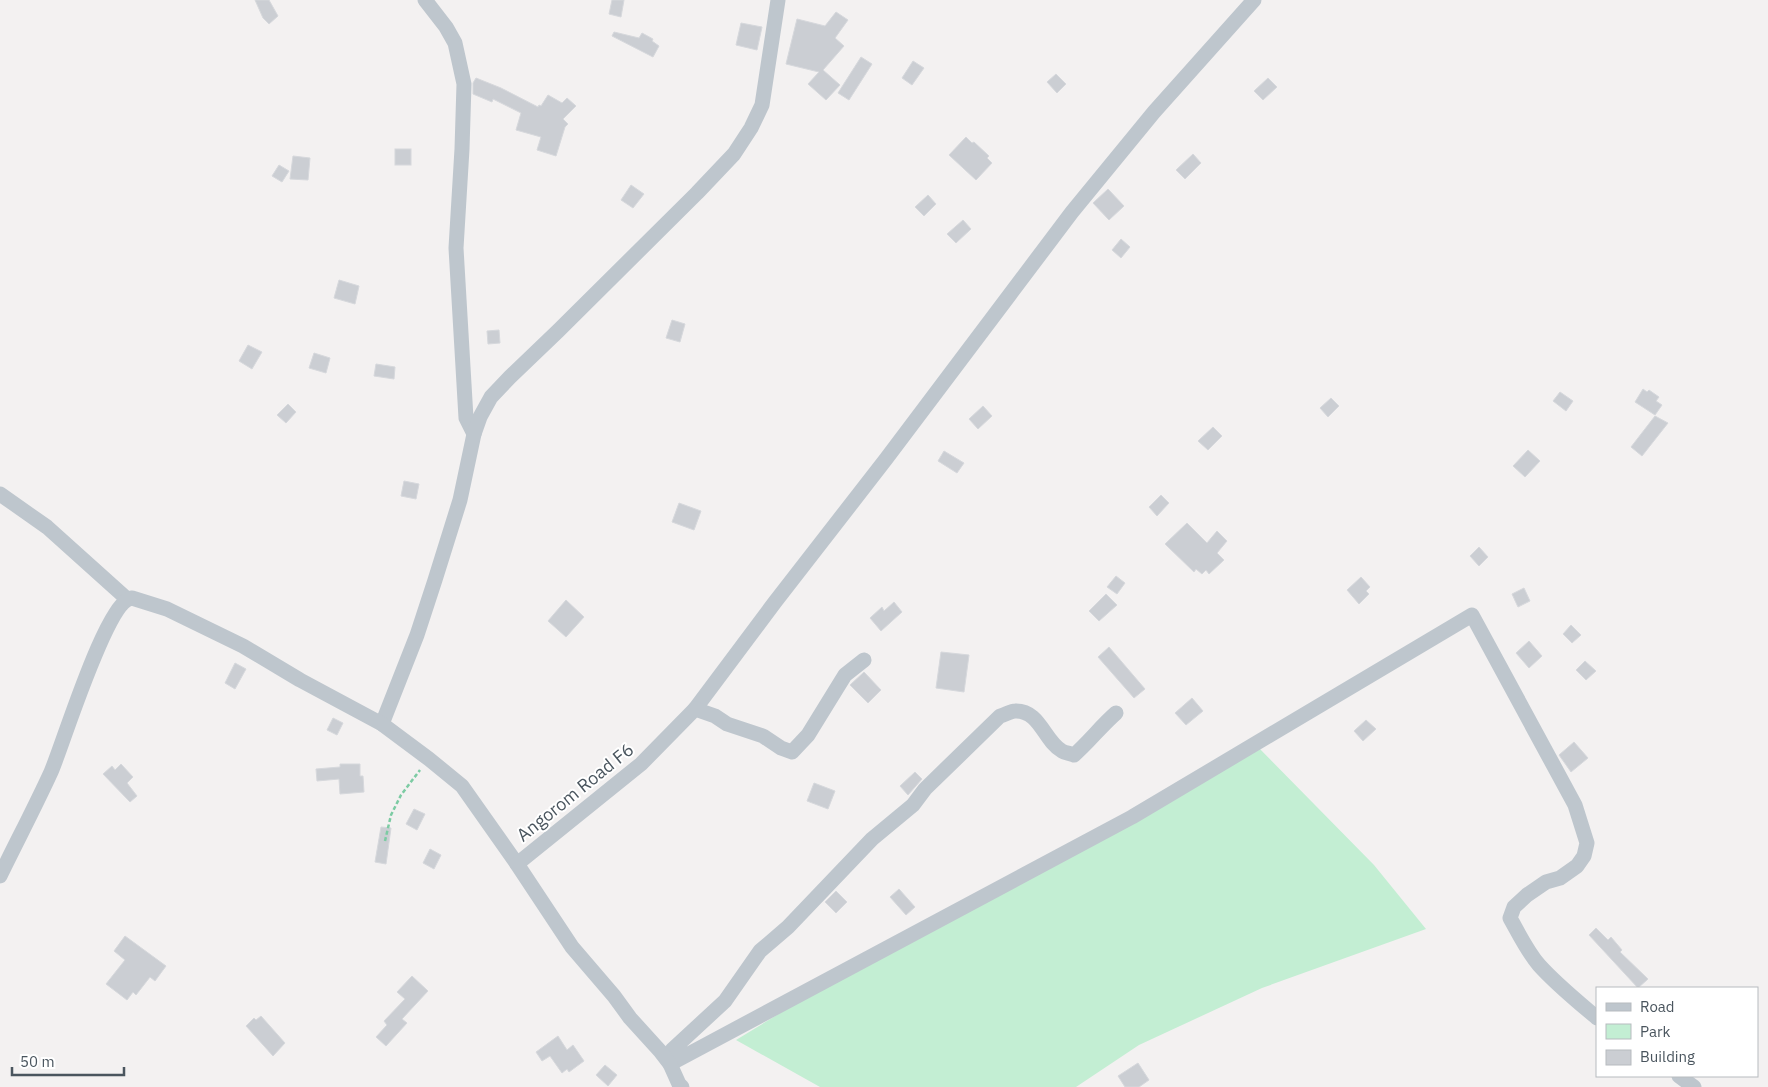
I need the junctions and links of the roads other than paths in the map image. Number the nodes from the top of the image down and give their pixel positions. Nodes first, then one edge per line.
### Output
1 (424, 0) edge
2 (778, 0) edge
3 (1254, 0) edge
4 (474, 434) junction
5 (0, 494) edge
6 (126, 598) junction
7 (864, 660) dead end
8 (695, 709) junction
9 (1116, 713) dead end
10 (382, 724) junction
11 (516, 864) junction
12 (0, 876) edge
13 (1596, 1017) edge
14 (670, 1064) junction
15 (1679, 1077) edge
16 (682, 1087) edge
17 (1694, 1087) edge

1 - 4 street
2 - 4 street
3 - 8 street, Angorom Road F6
4 - 10 street
5 - 6 street
6 - 10 street
6 - 12 street
7 - 8 street
8 - 11 street, Angorom Road F6
9 - 14 street
10 - 11 street
11 - 14 street, Angorom Road F6
13 - 14 street
14 - 16 street, Angorom Road F6
15 - 17 street

